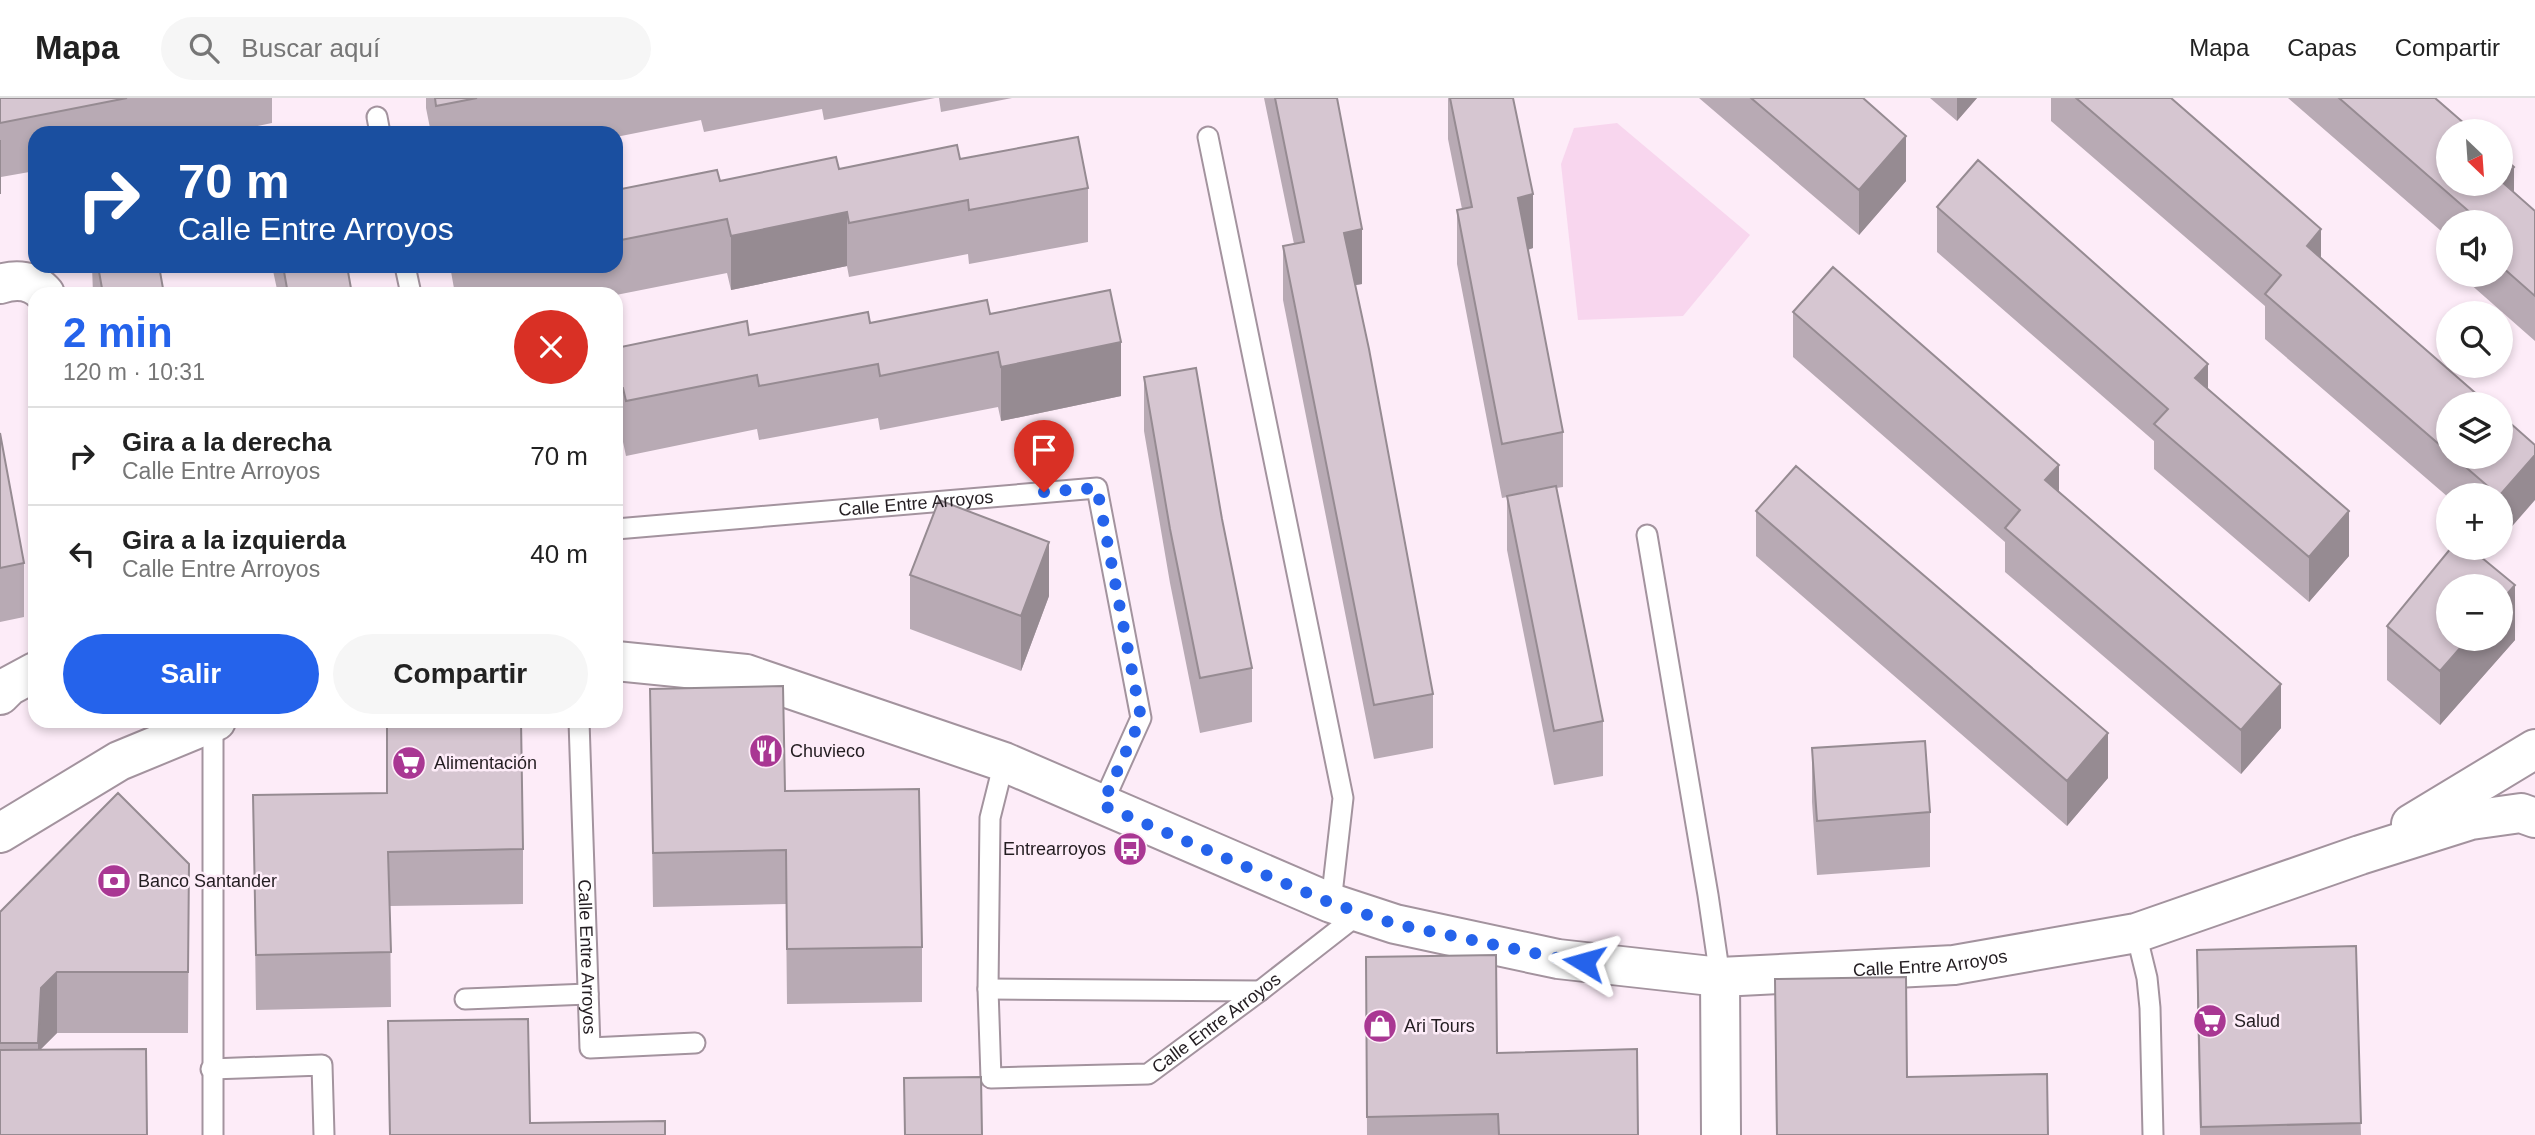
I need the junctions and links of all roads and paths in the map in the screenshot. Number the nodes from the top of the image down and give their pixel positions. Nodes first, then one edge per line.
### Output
1 (1208, 138) dead end
2 (0, 284) edge
3 (37, 287) edge
4 (623, 528) edge
5 (1647, 535) dead end
6 (623, 662) edge
7 (199, 728) edge
8 (214, 728) edge
9 (579, 728) edge
10 (2535, 749) edge
11 (1004, 762) junction
12 (1102, 805) junction
13 (2535, 818) edge
14 (0, 833) edge
15 (2360, 855) junction
16 (1345, 908) junction
17 (2136, 933) junction
18 (1720, 977) junction
19 (988, 989) junction
20 (1260, 991) junction
21 (588, 994) junction
22 (465, 999) dead end
23 (695, 1043) dead end
24 (211, 1069) junction
25 (212, 1135) edge
26 (324, 1135) edge
27 (1721, 1135) edge
28 (2153, 1135) edge

1 - 16 lane
2 - 3 street
4 - 12 lane, Calle Entre Arroyos
5 - 18 lane
6 - 11 street, Calle Entre Arroyos
7 - 14 street
8 - 24 lane
9 - 21 lane, Calle Entre Arroyos
10 - 15 street, Calle Entre Arroyos
11 - 12 street, Calle Entre Arroyos
11 - 19 lane, Calle Entre Arroyos
12 - 16 street, Calle Entre Arroyos
13 - 15 street, Calle Entre Arroyos
15 - 17 street, Calle Entre Arroyos
16 - 18 street, Calle Entre Arroyos
16 - 20 lane, Calle Entre Arroyos
17 - 18 street, Calle Entre Arroyos
17 - 28 lane
18 - 27 street
19 - 20 lane
19 - 20 lane, Calle Entre Arroyos
21 - 22 lane
21 - 23 lane, Calle Entre Arroyos
24 - 25 lane
24 - 26 lane

